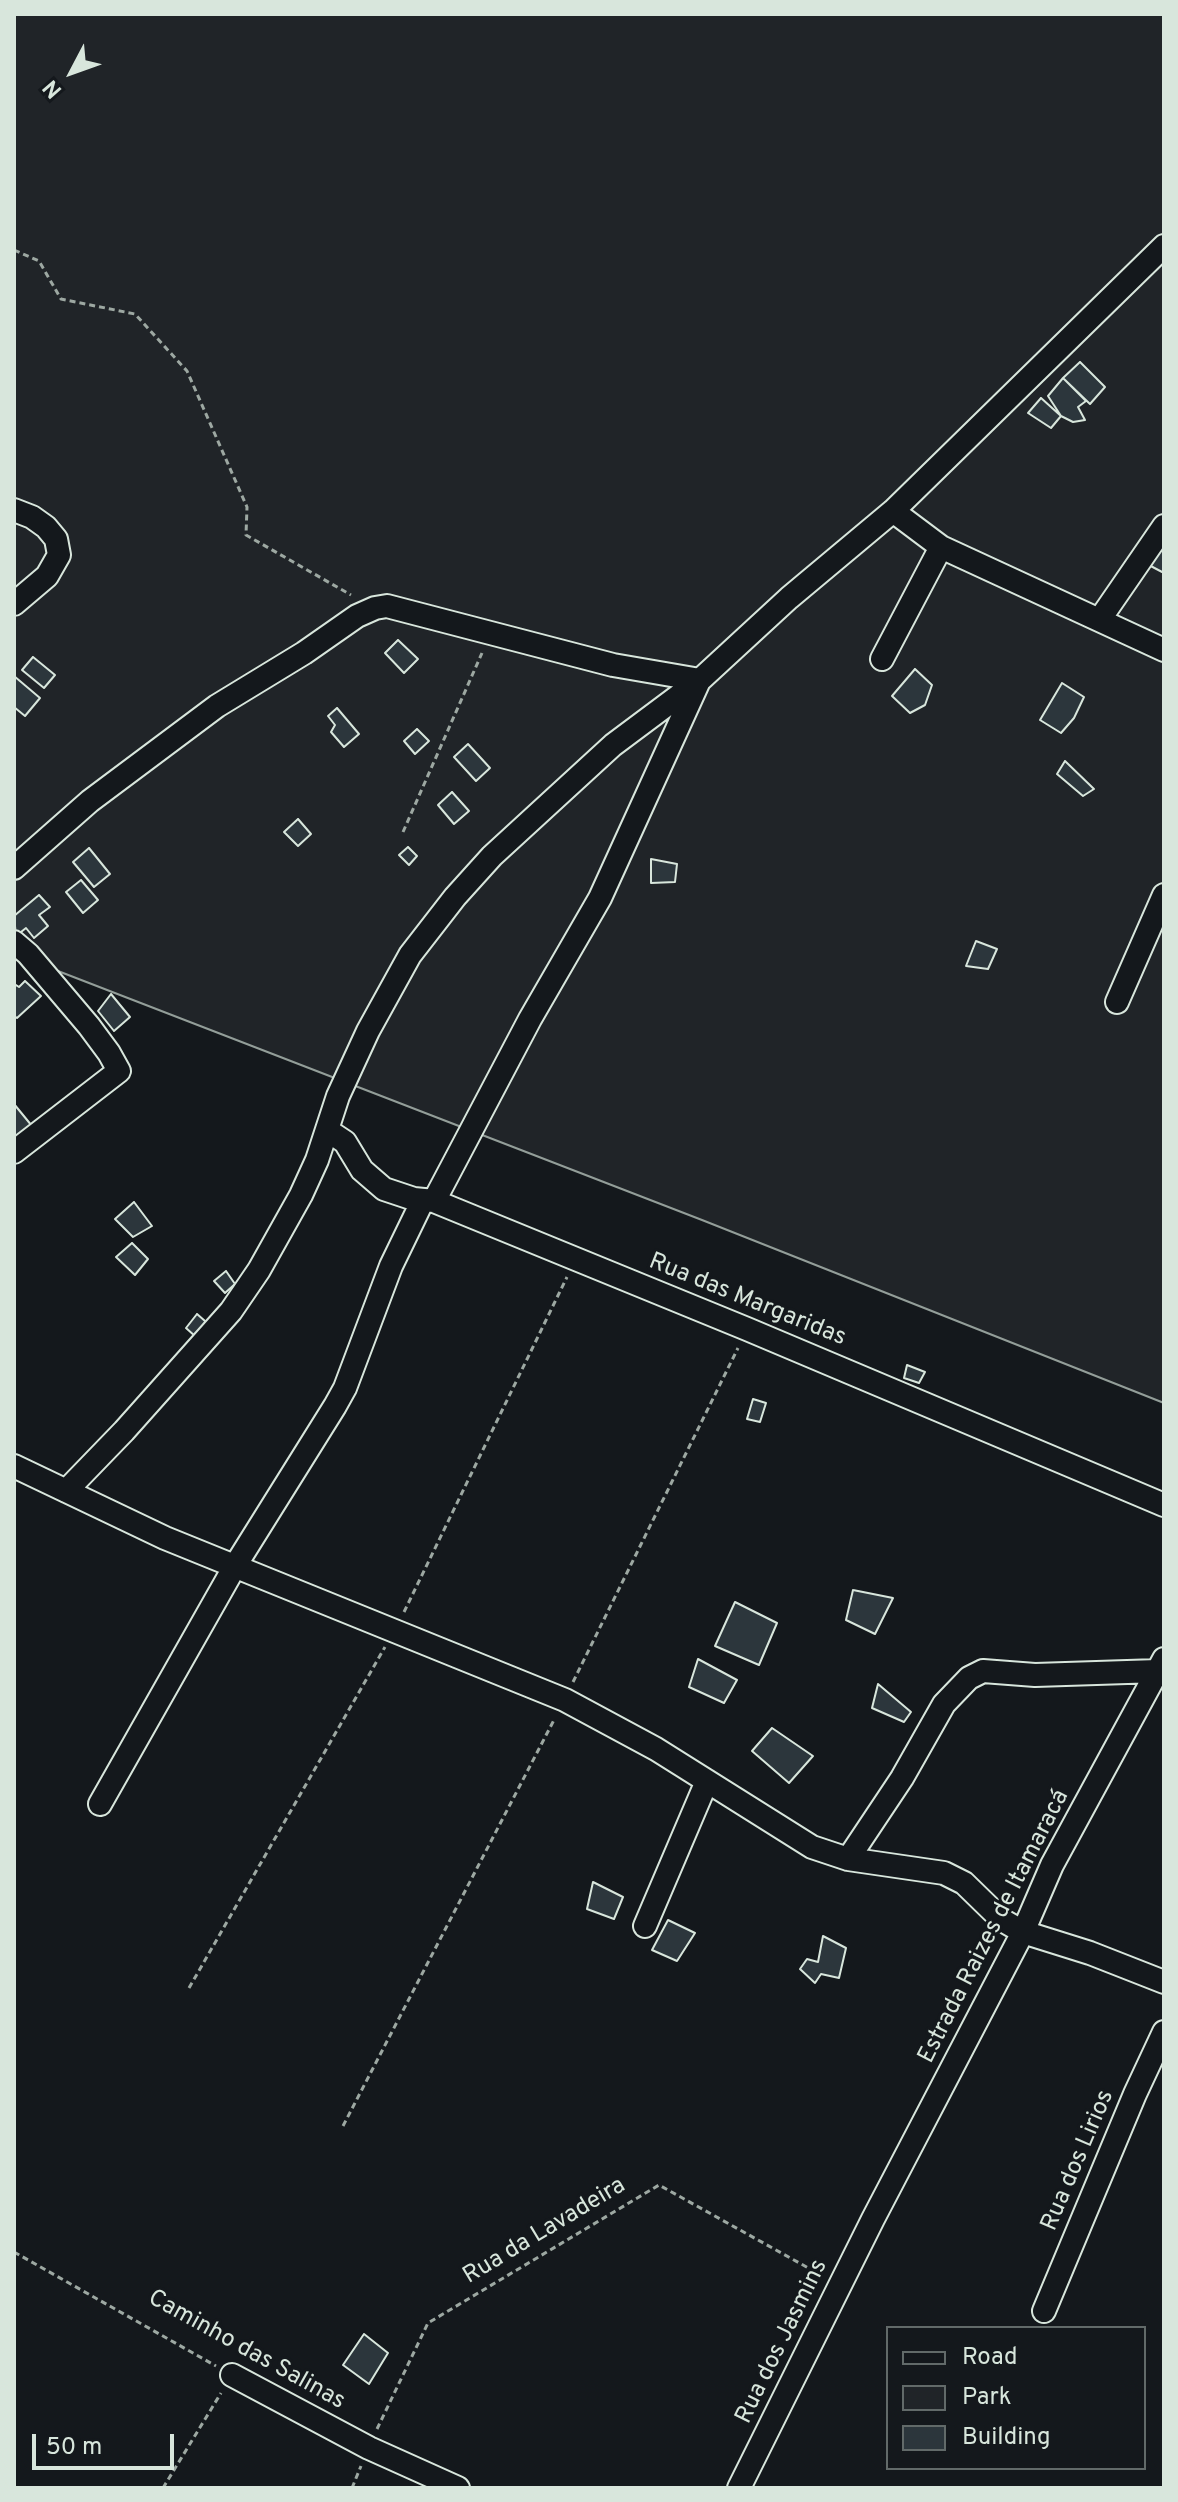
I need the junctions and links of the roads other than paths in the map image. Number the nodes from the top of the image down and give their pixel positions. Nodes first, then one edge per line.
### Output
1 (1164, 246) edge
2 (14, 510) edge
3 (893, 511) junction
4 (1164, 526) edge
5 (941, 547) junction
6 (14, 604) edge
7 (1100, 619) junction
8 (1164, 650) edge
9 (882, 659) dead end
10 (700, 680) junction
11 (14, 868) edge
12 (1164, 895) edge
13 (14, 942) edge
14 (1117, 1002) dead end
15 (327, 1130) junction
16 (14, 1152) edge
17 (428, 1200) junction
18 (14, 1466) edge
19 (66, 1491) junction
20 (1164, 1505) edge
21 (235, 1566) junction
22 (1161, 1665) edge
23 (707, 1781) junction
24 (100, 1804) dead end
25 (848, 1859) junction
26 (645, 1926) dead end
27 (1023, 1932) junction
28 (1164, 1982) edge
29 (1164, 2032) edge
30 (873, 2219) joint
31 (1044, 2311) dead end
32 (232, 2375) road end
33 (458, 2488) edge
34 (739, 2488) edge

1 - 3 street
2 - 6 street
3 - 5 street
3 - 10 street
4 - 7 street
5 - 7 street
5 - 9 street
7 - 8 street
10 - 11 street
10 - 15 street
10 - 17 street
12 - 14 street
13 - 16 street
15 - 17 street, Rua das Margaridas
15 - 19 street
17 - 20 street, Rua das Margaridas
17 - 21 street
18 - 19 street
19 - 21 street
21 - 23 street
21 - 24 street
22 - 25 street
22 - 27 street, Estrada Raizes de Itamaracá
23 - 25 street
23 - 26 street
25 - 27 street
27 - 28 street
27 - 30 street, Estrada Raizes de Itamaracá
29 - 31 street, Rua dos Lirios
30 - 34 street, Rua dos Jasmins
32 - 33 street, Caminho das Salinas

